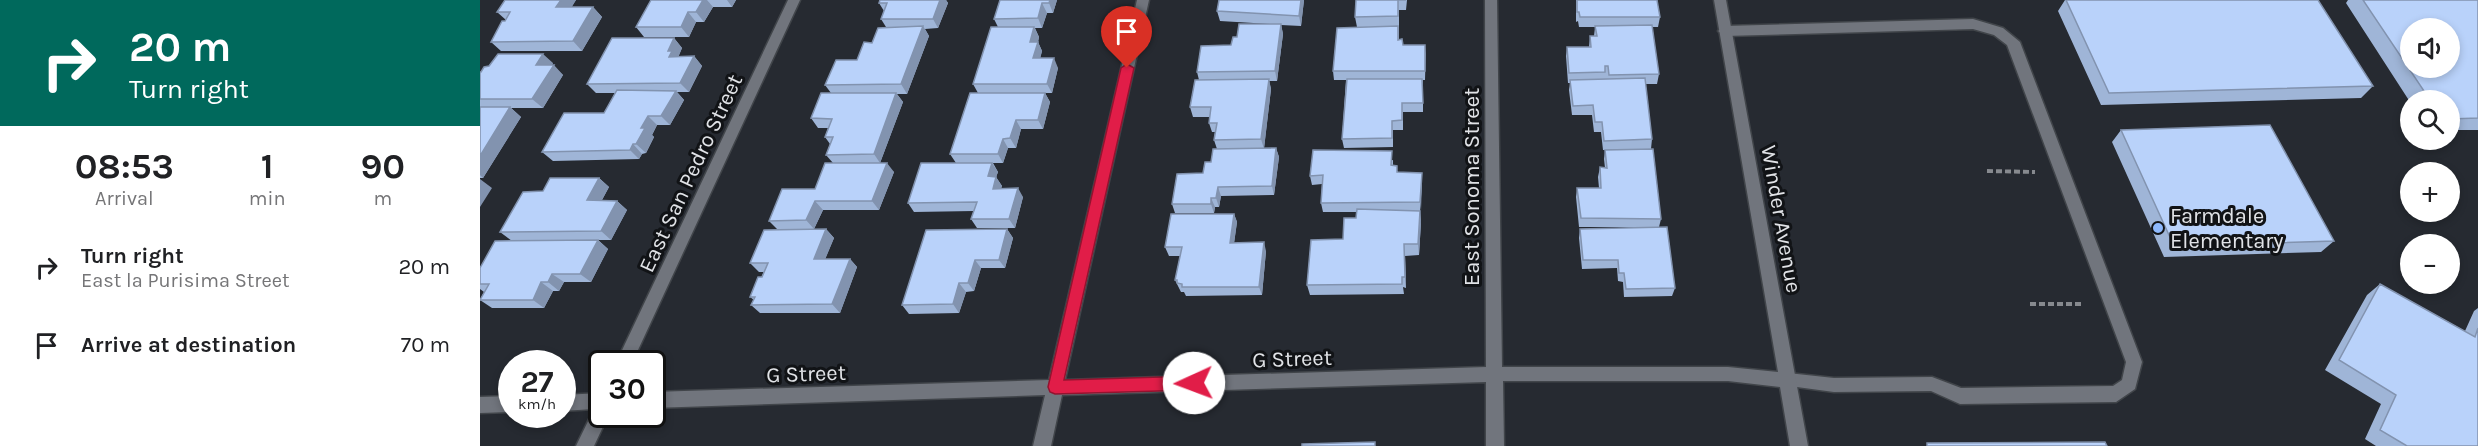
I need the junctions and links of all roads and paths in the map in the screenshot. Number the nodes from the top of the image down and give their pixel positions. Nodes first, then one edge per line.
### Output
1 (794, 0) edge
2 (1143, 0) edge
3 (1491, 0) edge
4 (1720, 0) edge
5 (1725, 31) junction
6 (1987, 171) dead end
7 (2063, 172) junction
8 (2030, 304) dead end
9 (2112, 304) junction
10 (630, 350) edge
11 (1493, 374) junction
12 (1788, 380) junction
13 (1055, 387) junction
14 (666, 400) edge
15 (498, 404) edge
16 (480, 405) edge
17 (594, 428) edge
18 (585, 446) edge
19 (1042, 446) edge
20 (1495, 446) edge
21 (1799, 446) edge

1 - 10 street, East San Pedro Street
2 - 13 street
3 - 11 street, East Sonoma Street
4 - 5 street, Winder Avenue
5 - 7 street, G Street
5 - 12 street, Winder Avenue
6 - 7 path
7 - 9 street, G Street
8 - 9 path
9 - 12 street, G Street
11 - 12 street, G Street
11 - 13 street, G Street
11 - 20 street, East Sonoma Street
12 - 21 street, Winder Avenue
13 - 14 street, G Street
13 - 19 street
15 - 16 street
17 - 18 street

